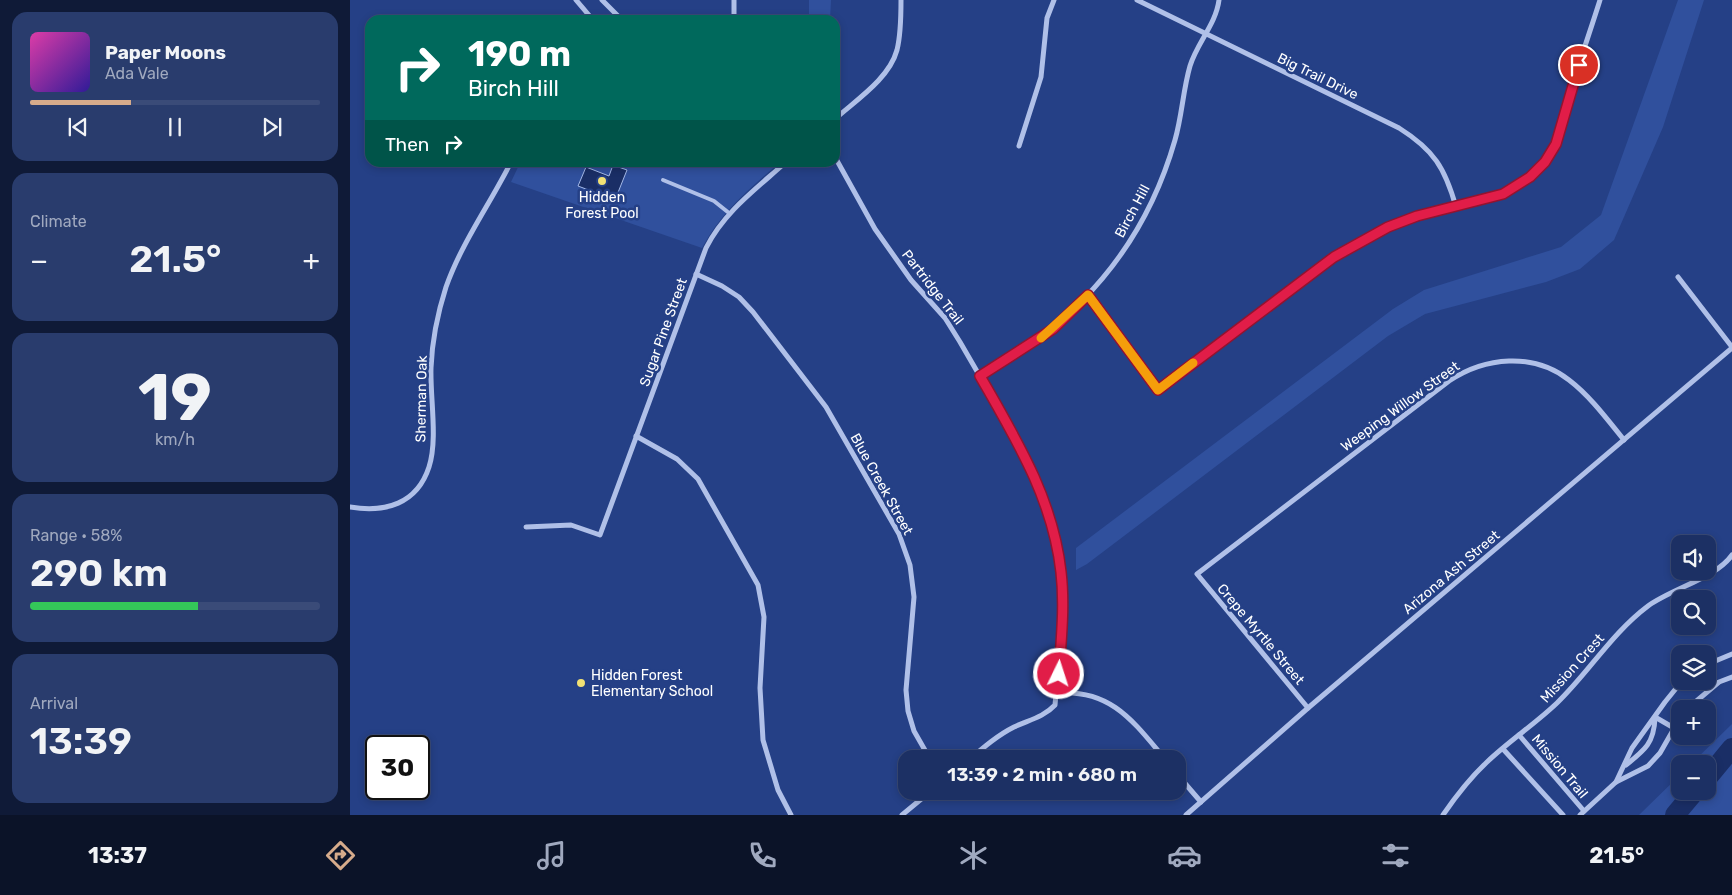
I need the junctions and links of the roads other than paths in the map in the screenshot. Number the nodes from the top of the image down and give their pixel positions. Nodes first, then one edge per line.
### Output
1 (576, 0) edge
2 (602, 0) edge
3 (734, 0) edge
4 (901, 0) edge
5 (1054, 0) edge
6 (1137, 0) edge
7 (1219, 0) edge
8 (1600, 0) edge
9 (589, 15) edge
10 (616, 15) edge
11 (734, 15) edge
12 (1206, 34) junction
13 (840, 114) edge
14 (1019, 146) dead end
15 (840, 166) edge
16 (508, 167) edge
17 (780, 167) edge
18 (663, 180) dead end
19 (1456, 207) junction
20 (729, 213) junction
21 (696, 274) junction
22 (1678, 277) dead end
23 (1088, 295) junction
24 (1732, 347) edge
25 (980, 376) junction
26 (636, 436) junction
27 (1624, 440) junction
28 (350, 507) edge
29 (526, 527) dead end
30 (1732, 555) edge
31 (1197, 574) joint
32 (1732, 654) edge
33 (1716, 661) edge
34 (1732, 677) edge
35 (1674, 690) edge
36 (1057, 693) junction
37 (1697, 700) edge
38 (1308, 708) junction
39 (1655, 717) junction
40 (1671, 726) edge
41 (1671, 733) edge
42 (1520, 735) junction
43 (1503, 749) junction
44 (925, 750) edge
45 (980, 750) edge
46 (1157, 750) edge
47 (1625, 765) junction
48 (1616, 782) junction
49 (1186, 785) edge
50 (920, 800) edge
51 (1201, 802) junction
52 (1582, 813) edge
53 (791, 815) edge
54 (902, 815) edge
55 (1186, 815) edge
56 (1443, 815) edge
57 (1563, 815) edge

1 - 9 street
2 - 10 street
3 - 11 street
4 - 13 street
5 - 14 street
6 - 12 street, Big Trail Drive
7 - 12 street, Birch Hill
8 - 19 street
12 - 19 street, Big Trail Drive
12 - 23 street, Birch Hill
15 - 25 street, Partridge Trail
16 - 28 street, Sherman Oak
17 - 20 street, Sugar Pine Street
18 - 20 lane
19 - 23 street
20 - 21 street, Sugar Pine Street
21 - 26 street, Sugar Pine Street
21 - 44 street, Blue Creek Street
22 - 24 street
23 - 25 street, Birch Hill
24 - 27 street, Arizona Ash Street
25 - 36 street, Partridge Trail
26 - 29 street, Sugar Pine Street
26 - 53 street
27 - 31 street, Weeping Willow Street
27 - 38 street, Arizona Ash Street
30 - 42 street, Mission Crest
31 - 38 street, Crepe Myrtle Street
32 - 33 street
34 - 37 street
35 - 39 street
36 - 45 street
36 - 46 street
38 - 51 street, Arizona Ash Street
39 - 40 street
39 - 47 street
39 - 47 street
41 - 48 street
42 - 43 street, Mission Crest
42 - 52 street, Mission Trail
43 - 56 street, Mission Crest
43 - 57 street
47 - 48 street
48 - 52 street
49 - 51 street
50 - 54 street
51 - 55 street, Arizona Ash Street

